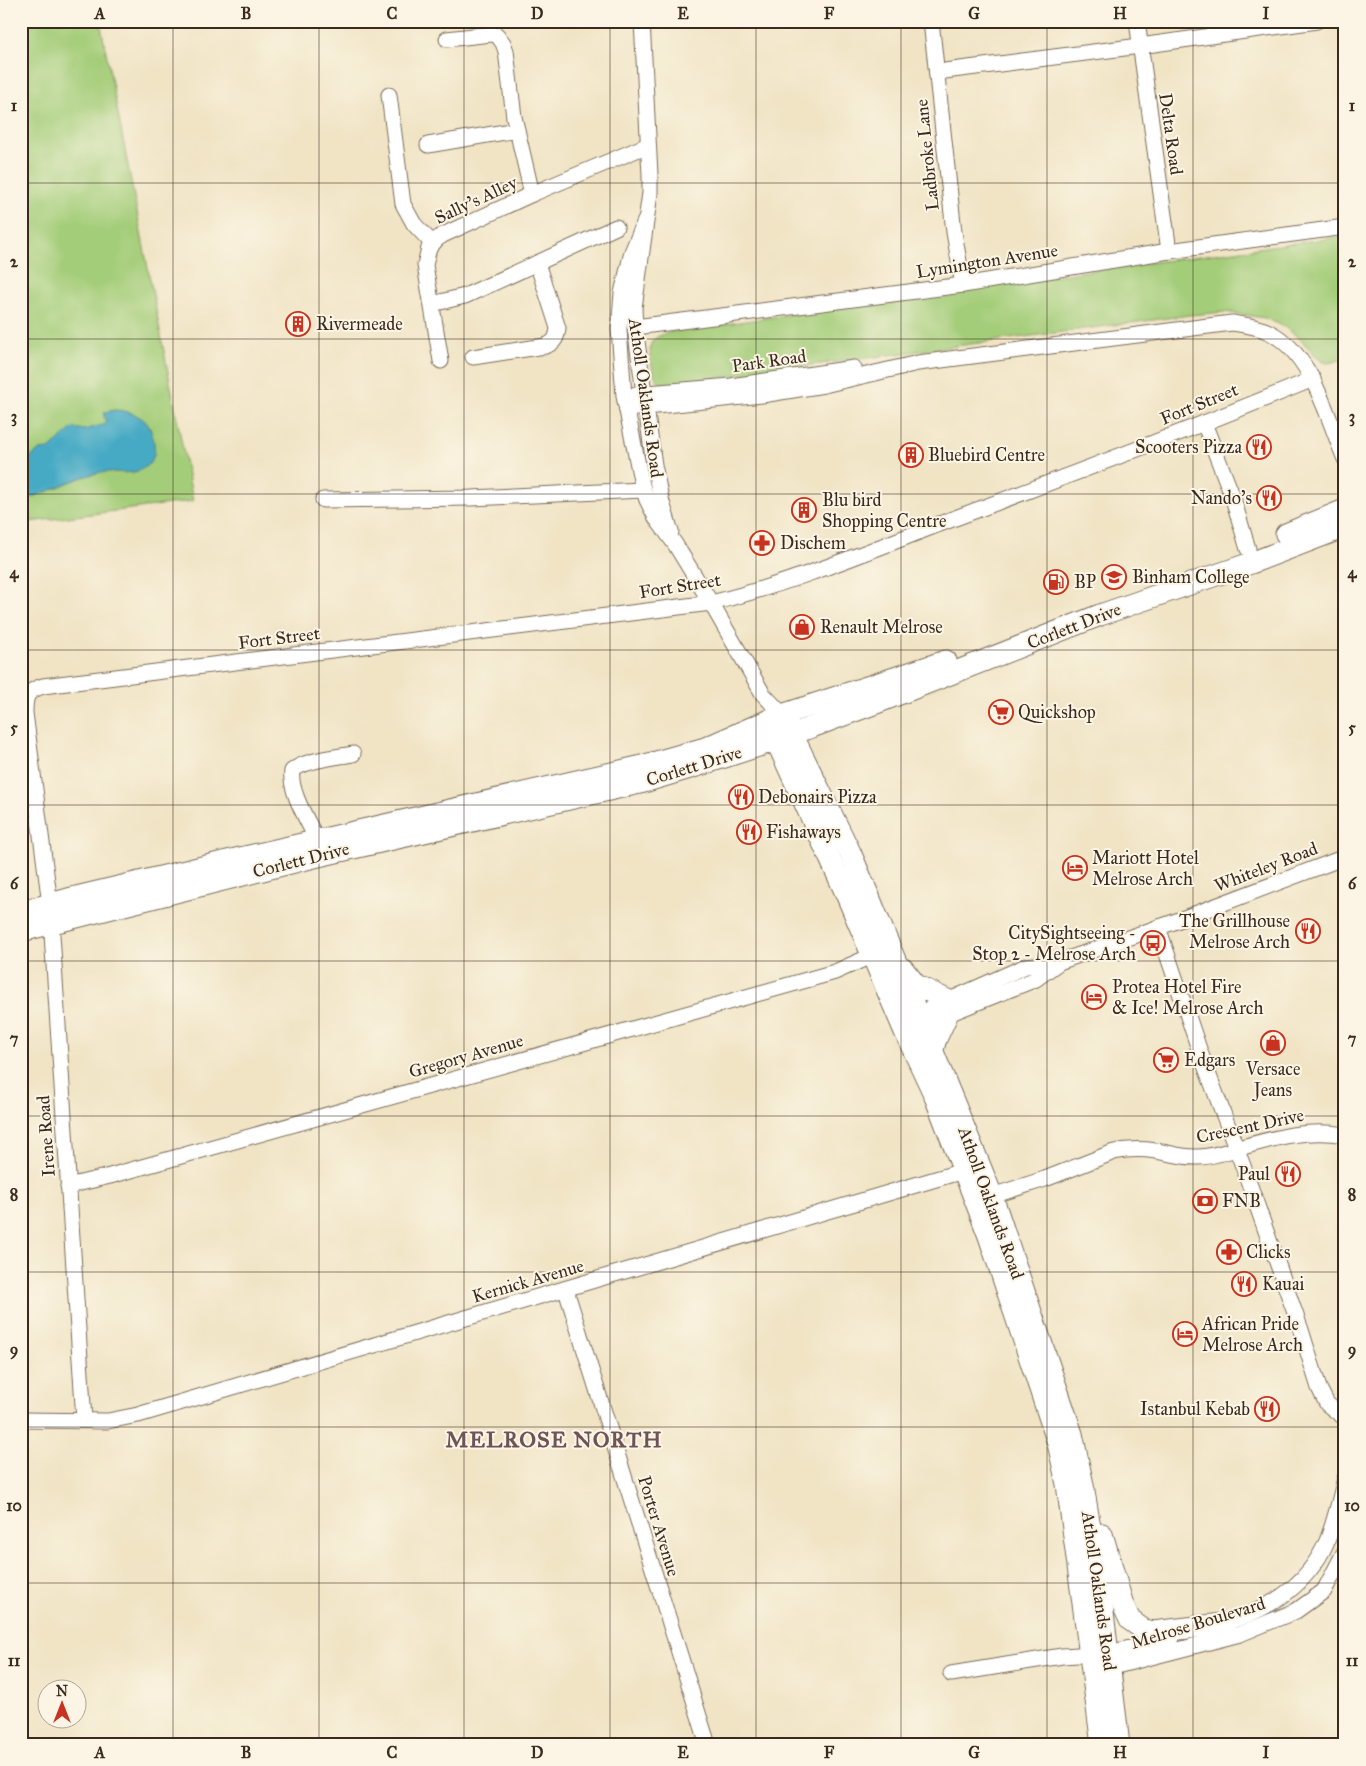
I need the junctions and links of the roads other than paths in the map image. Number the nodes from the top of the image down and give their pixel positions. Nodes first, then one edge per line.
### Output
1 (642, 21) edge
2 (931, 21) edge
3 (1137, 21) edge
4 (1317, 21) edge
5 (447, 39) dead end
6 (1140, 46) junction
7 (937, 72) junction
8 (389, 95) dead end
9 (517, 130) junction
10 (648, 145) junction
11 (428, 146) dead end
12 (532, 194) junction
13 (645, 222) junction
14 (616, 227) dead end
15 (1345, 227) edge
16 (432, 243) junction
17 (1169, 251) junction
18 (537, 263) junction
19 (963, 285) junction
20 (432, 304) junction
21 (635, 327) junction
22 (473, 357) dead end
23 (441, 360) dead end
24 (1313, 379) junction
25 (646, 400) junction
26 (626, 402) junction
27 (1204, 423) junction
28 (1345, 459) edge
29 (643, 490) junction
30 (323, 500) dead end
31 (1345, 510) edge
32 (1345, 527) edge
33 (675, 544) junction
34 (1248, 549) junction
35 (711, 603) junction
36 (25, 701) joint
37 (775, 718) junction
38 (784, 737) junction
39 (353, 754) dead end
40 (317, 840) junction
41 (850, 852) junction
42 (1345, 857) edge
43 (844, 890) junction
44 (21, 912) edge
45 (51, 914) junction
46 (1158, 927) junction
47 (21, 931) edge
48 (872, 956) junction
49 (897, 960) junction
50 (948, 1007) junction
51 (911, 1023) junction
52 (932, 1052) junction
53 (1345, 1136) edge
54 (1236, 1149) junction
55 (972, 1169) junction
56 (68, 1186) junction
57 (992, 1196) junction
58 (566, 1290) junction
59 (1340, 1415) edge
60 (21, 1420) edge
61 (84, 1420) junction
62 (1345, 1478) edge
63 (1083, 1485) junction
64 (1345, 1551) edge
65 (1222, 1624) junction
66 (1100, 1662) junction
67 (951, 1674) dead end
68 (708, 1745) edge
69 (1102, 1745) edge
70 (1119, 1745) edge

1 - 10 street, Atholl Oaklands Road
2 - 7 street, Ladbroke Lane
3 - 6 street, Delta Road
4 - 6 street
5 - 9 street
6 - 7 street
6 - 17 street, Delta Road
7 - 19 street, Ladbroke Lane
8 - 16 street
9 - 11 street
9 - 12 street
10 - 12 street, Sally's Alley
10 - 13 street, Atholl Oaklands Road
12 - 16 street, Sally's Alley
13 - 21 street, Atholl Oaklands Road
13 - 26 street, Atholl Oaklands Road
14 - 18 street
15 - 17 street, Lymington Avenue
16 - 20 street, Sally's Alley
17 - 19 street, Lymington Avenue
18 - 20 street
18 - 22 street
19 - 21 street, Lymington Avenue
20 - 23 street, Sally's Alley
21 - 25 street, Atholl Oaklands Road
24 - 25 street, Park Road
24 - 27 street, Fort Street
24 - 28 street, Park Road
25 - 26 street, Park Road
25 - 33 street, Atholl Oaklands Road
26 - 29 street, Atholl Oaklands Road
27 - 34 street
27 - 35 street, Fort Street
29 - 30 street
29 - 33 street, Atholl Oaklands Road
31 - 34 main road, Corlett Drive
32 - 38 main road, Corlett Drive
33 - 35 street, Atholl Oaklands Road
34 - 37 main road, Corlett Drive
35 - 36 street, Fort Street
35 - 37 street, Atholl Oaklands Road
36 - 45 street, Irene Road
37 - 38 main road, Atholl Oaklands Road
37 - 40 main road, Corlett Drive
38 - 41 main road, Atholl Oaklands Road
38 - 43 main road, Atholl Oaklands Road
38 - 45 main road, Corlett Drive
39 - 40 street
40 - 45 main road, Corlett Drive
41 - 43 main road
41 - 49 main road, Atholl Oaklands Road
42 - 46 street, Whiteley Road
43 - 48 main road, Atholl Oaklands Road
44 - 45 main road, Corlett Drive
45 - 47 main road, Corlett Drive
45 - 56 street, Irene Road
46 - 50 street, Whiteley Road
46 - 54 street
48 - 51 main road, Atholl Oaklands Road
48 - 56 street, Gregory Avenue
49 - 50 main road
49 - 51 main road, Atholl Oaklands Road
50 - 51 street, Whiteley Road
50 - 52 main road
51 - 52 main road, Atholl Oaklands Road
51 - 55 main road, Atholl Oaklands Road
52 - 55 main road, Atholl Oaklands Road
53 - 54 street, Crescent Drive
54 - 57 street, Crescent Drive
54 - 59 street
55 - 57 main road, Atholl Oaklands Road
55 - 58 street, Kernick Avenue
55 - 66 main road, Atholl Oaklands Road
56 - 61 street, Irene Road
57 - 63 main road, Atholl Oaklands Road
58 - 61 street, Kernick Avenue
58 - 68 street, Porter Avenue
60 - 61 street, Kernick Avenue
62 - 65 street, Melrose Boulevard
63 - 65 main road
63 - 66 main road, Atholl Oaklands Road
64 - 66 street, Melrose Boulevard
65 - 66 street, Melrose Boulevard
66 - 67 street
66 - 69 main road, Atholl Oaklands Road
66 - 70 main road, Atholl Oaklands Road

